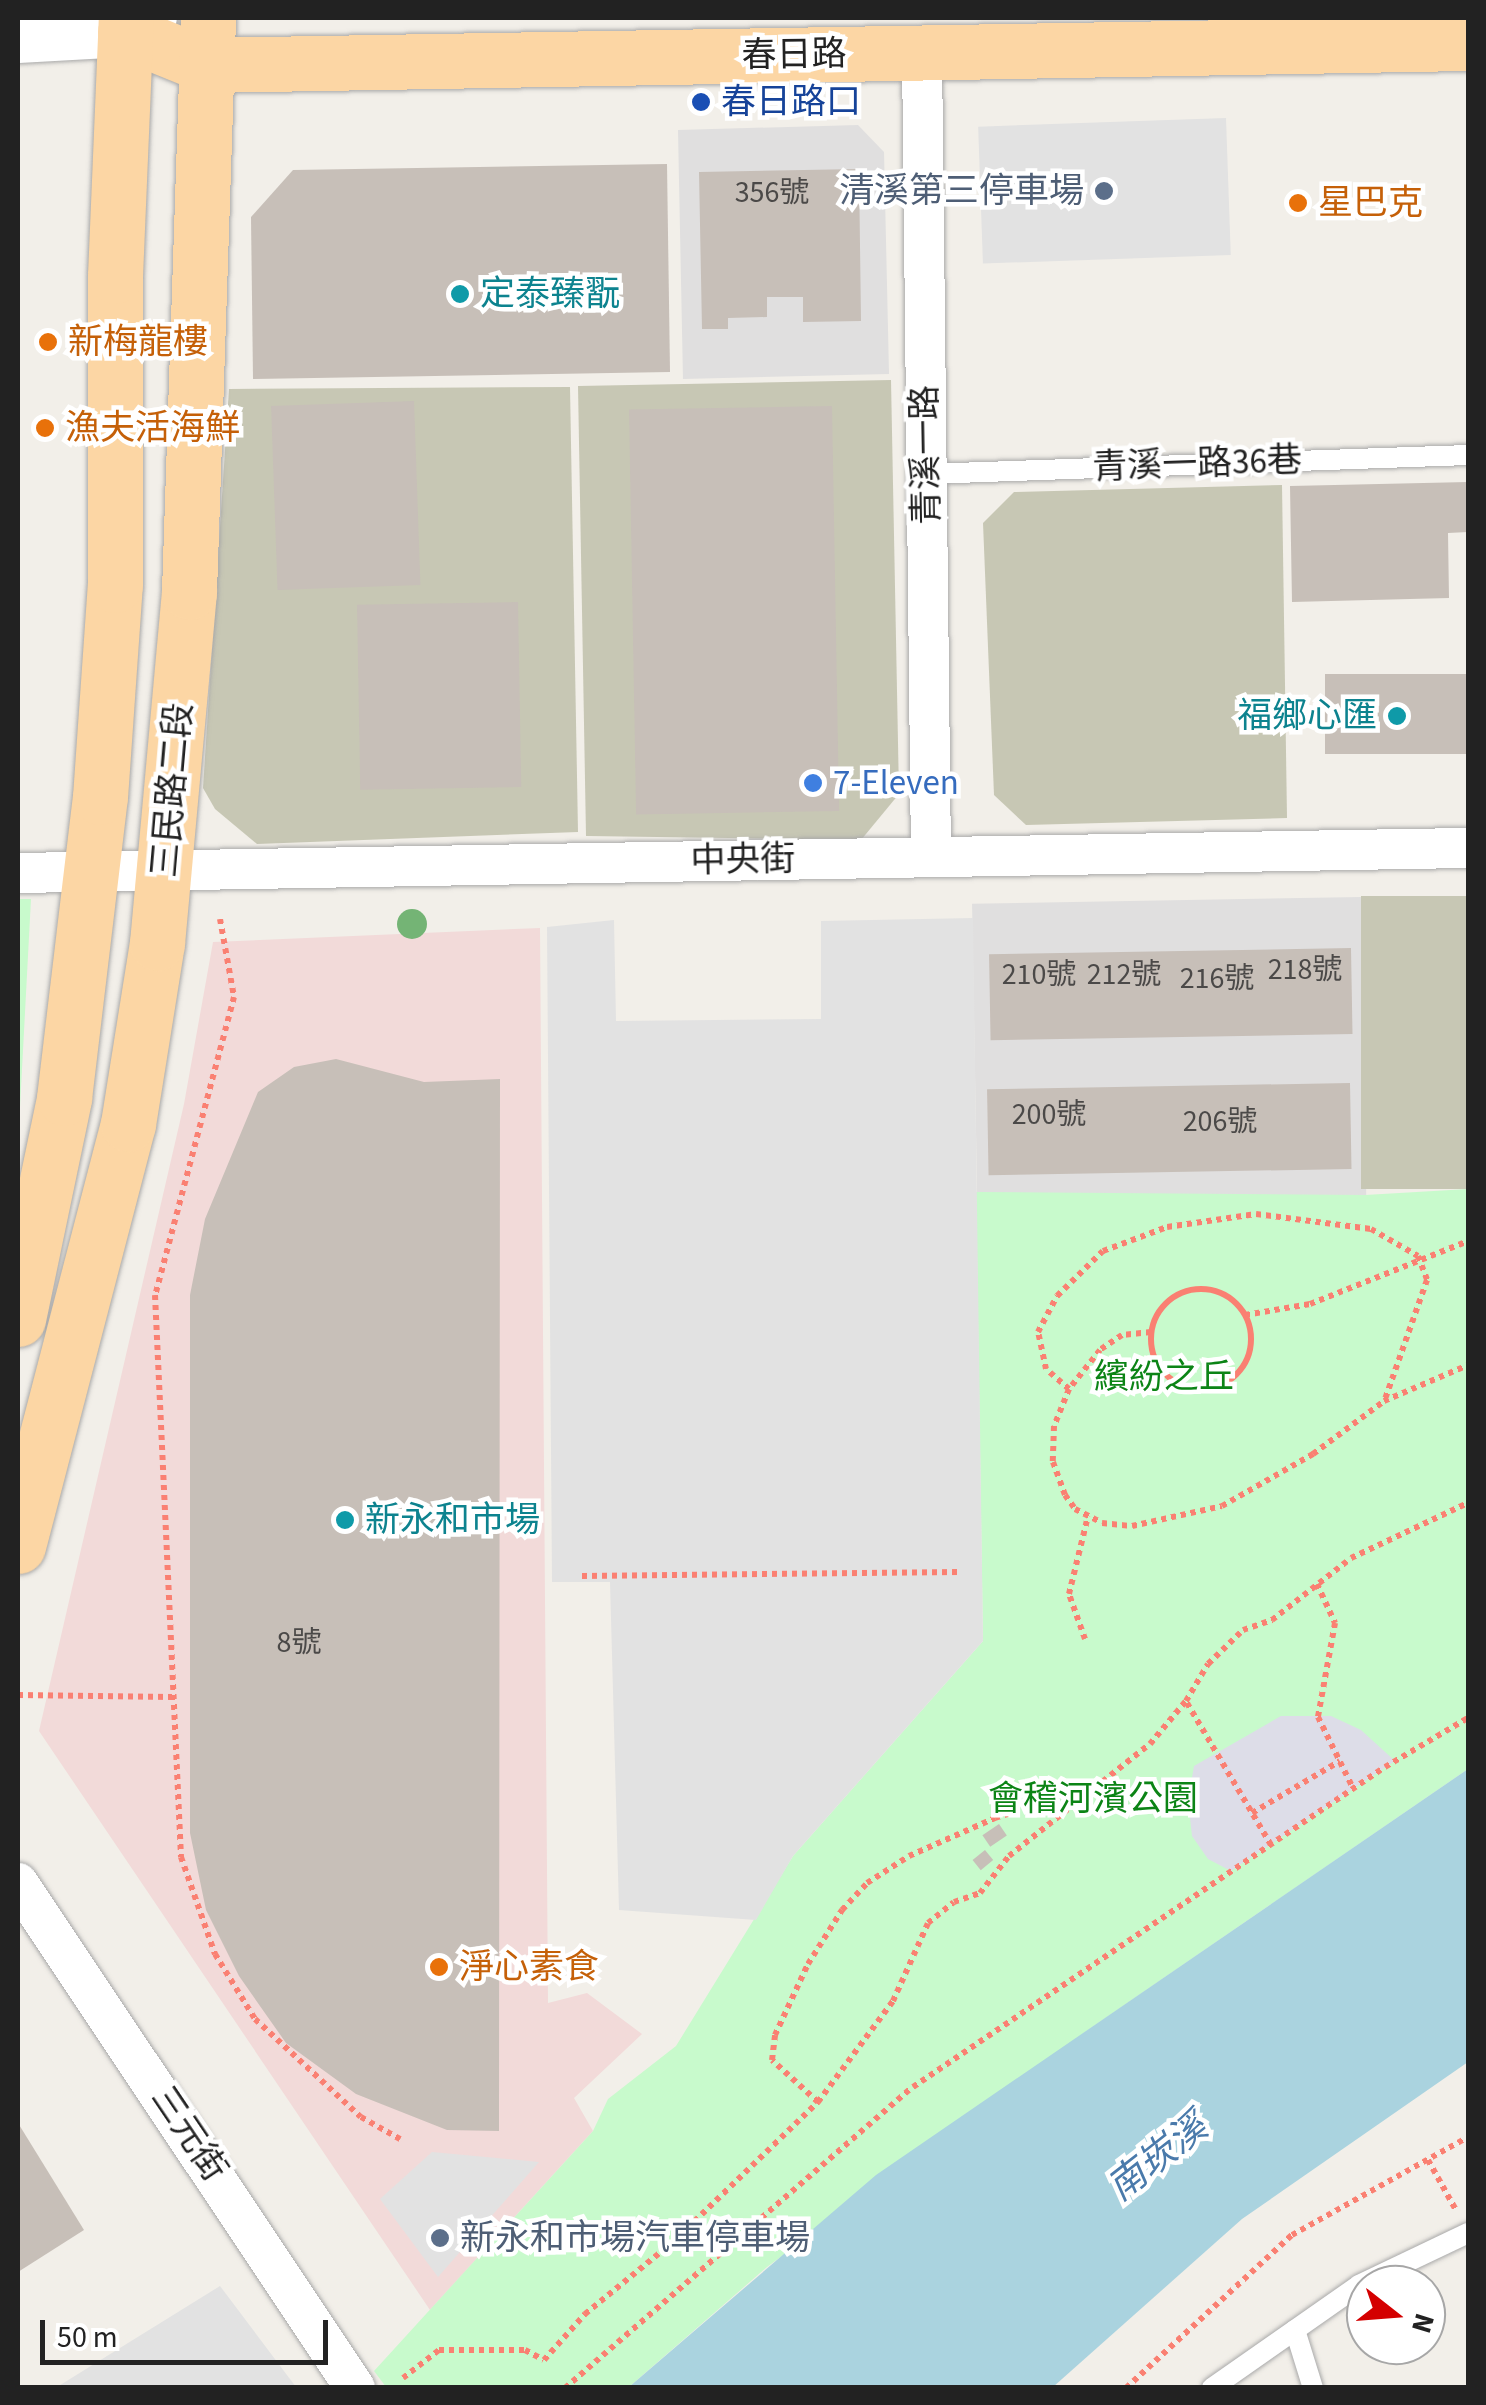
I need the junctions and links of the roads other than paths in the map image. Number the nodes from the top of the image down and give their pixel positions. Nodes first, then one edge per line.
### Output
1 (134, 22) edge
2 (18, 38) edge
3 (207, 41) edge
4 (1468, 44) edge
5 (922, 53) junction
6 (1468, 455) edge
7 (926, 474) junction
8 (1468, 848) edge
9 (931, 857) junction
10 (165, 869) junction
11 (92, 870) junction
12 (18, 873) edge
13 (18, 1319) edge
14 (18, 1546) edge
15 (18, 1883) edge
16 (1468, 2233) edge
17 (1296, 2330) junction
18 (355, 2388) edge
19 (1212, 2388) edge
20 (1313, 2388) edge

1 - 2 street, 春日路
1 - 3 main road, 春日路
1 - 11 main road, 三民路二段
3 - 5 main road, 春日路
3 - 10 main road, 三民路二段
4 - 5 main road, 春日路
5 - 7 street, 青溪一路
6 - 7 lane, 青溪一路36巷
7 - 9 street, 青溪一路
8 - 9 street, 中央街
9 - 10 street, 中央街
10 - 11 street, 中央街
10 - 14 main road, 三民路二段
11 - 12 street, 中央街
11 - 13 main road, 三民路二段
15 - 18 street, 三元街
16 - 17 lane
17 - 19 lane
17 - 20 lane

